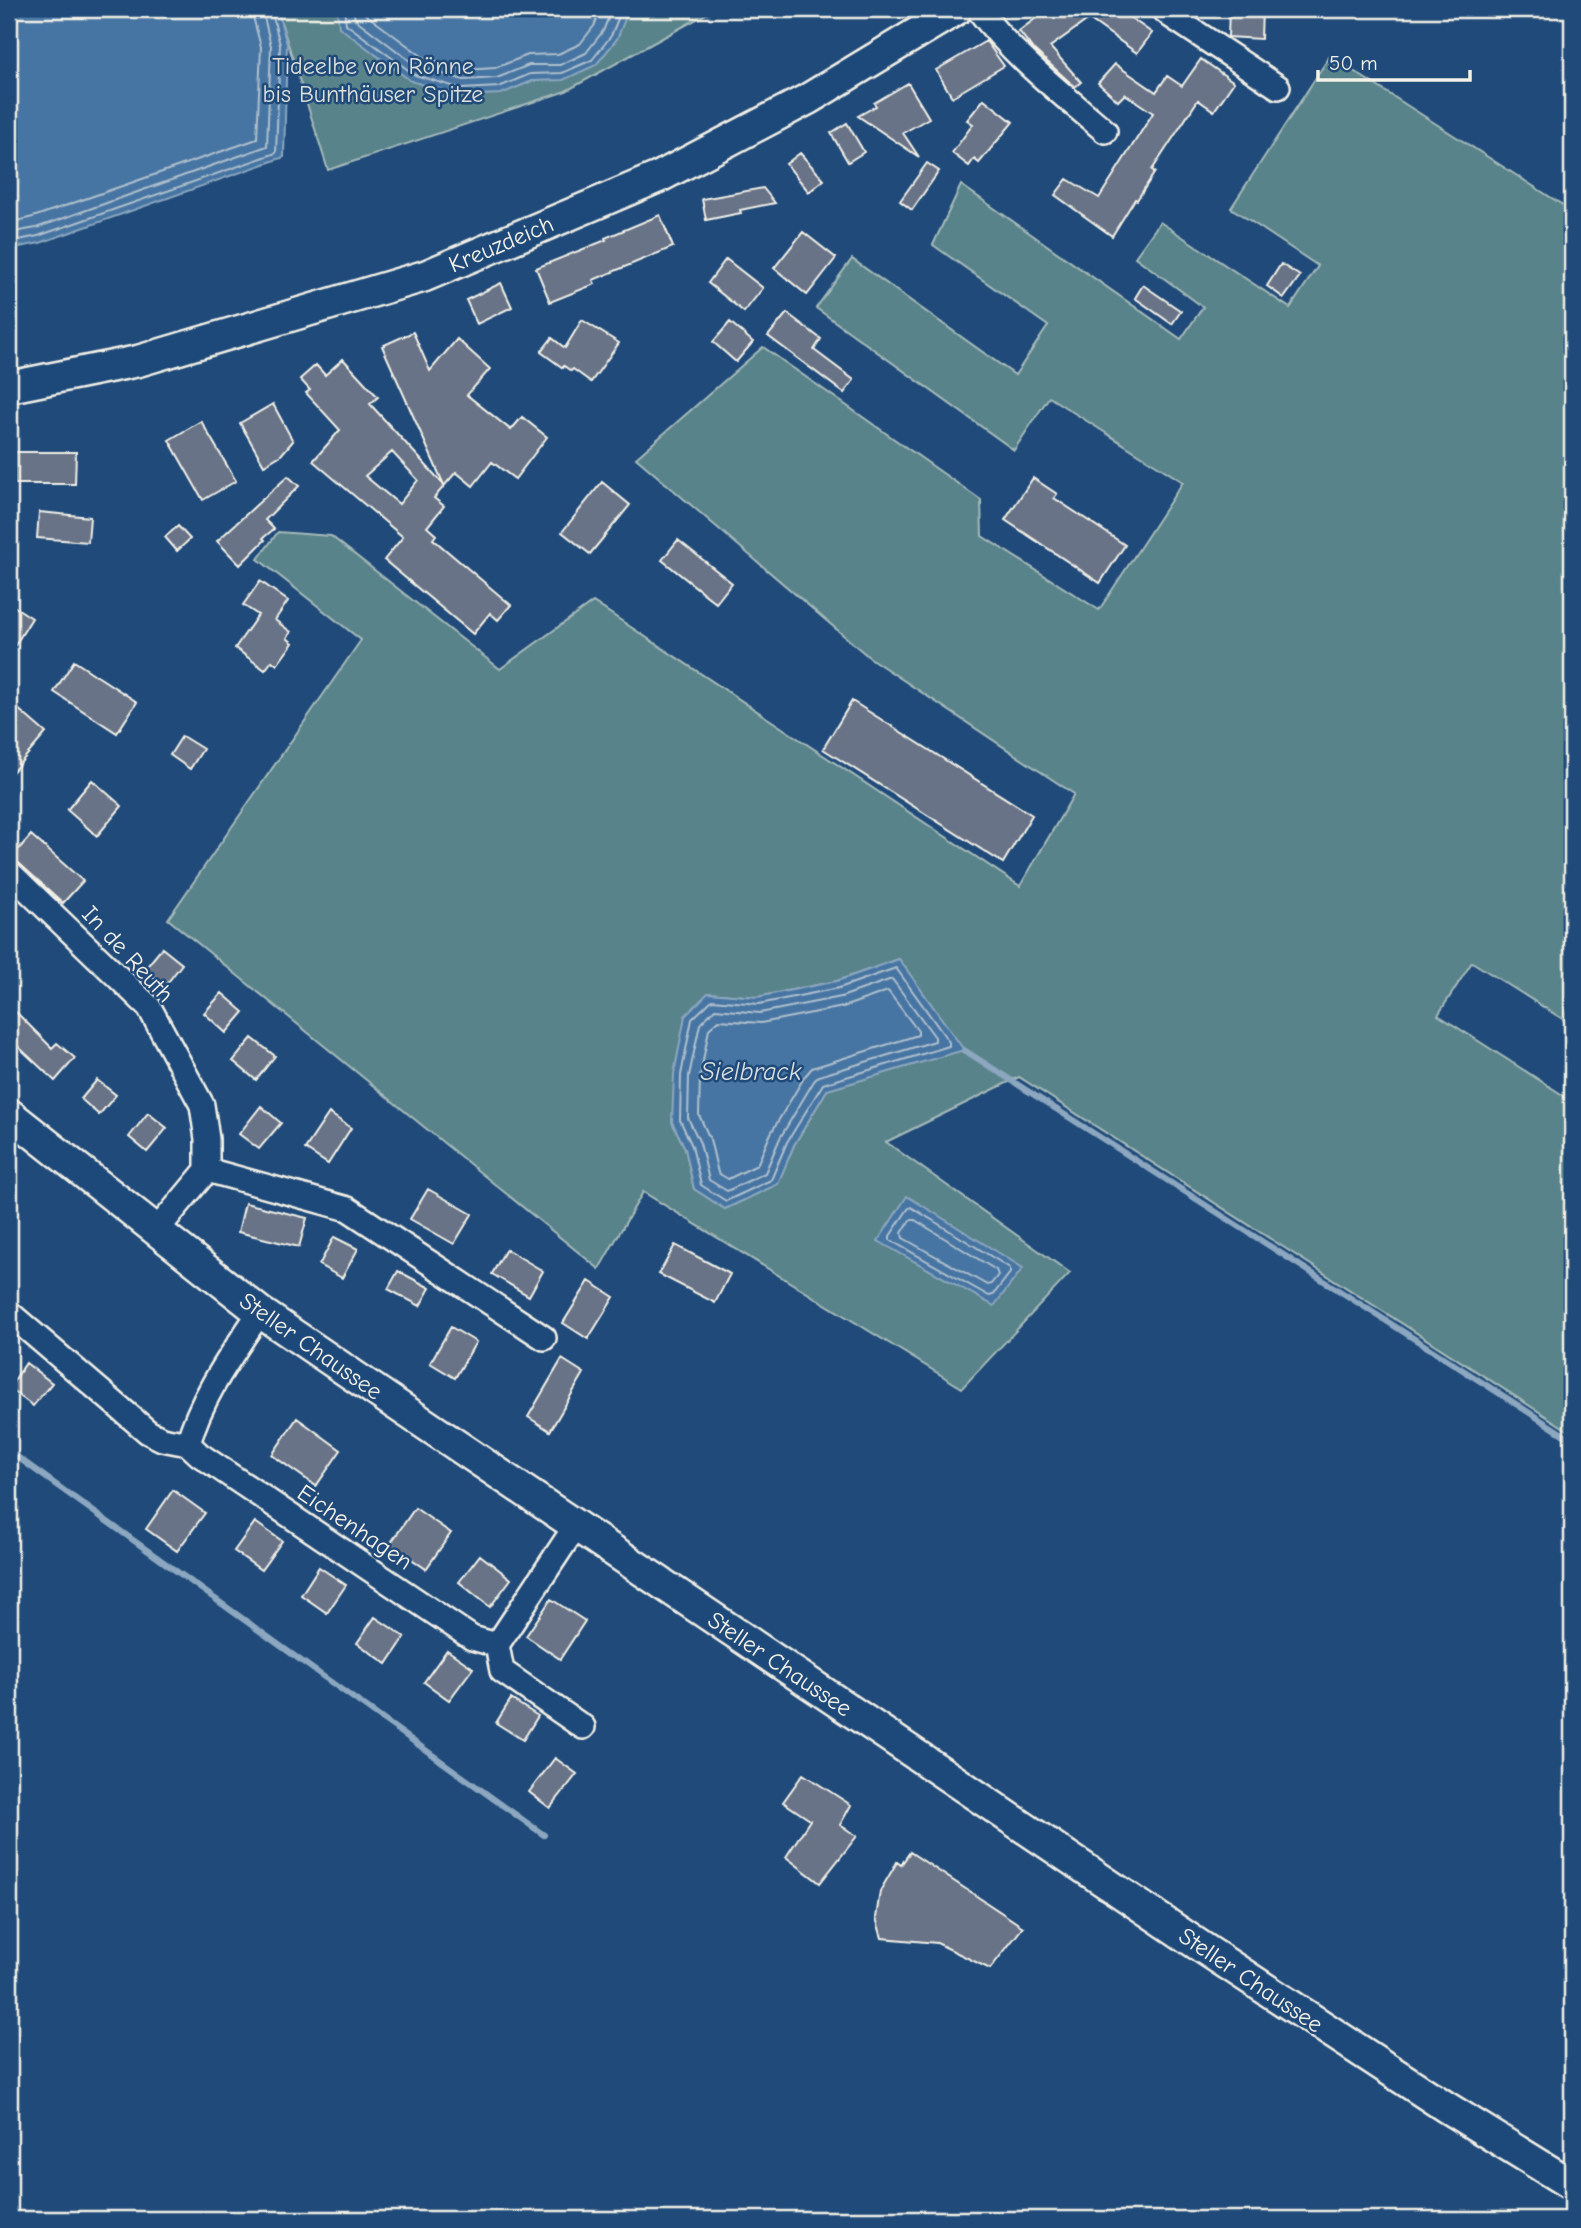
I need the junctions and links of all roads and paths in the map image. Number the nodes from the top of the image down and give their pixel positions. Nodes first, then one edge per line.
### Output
1 (957, 9) edge
2 (978, 9) edge
3 (1163, 9) edge
4 (1278, 87) dead end
5 (1105, 131) dead end
6 (9, 387) edge
7 (9, 872) edge
8 (9, 1114) edge
9 (207, 1170) junction
10 (156, 1231) junction
11 (260, 1312) junction
12 (9, 1313) edge
13 (544, 1338) dead end
14 (188, 1444) junction
15 (575, 1527) junction
16 (497, 1645) junction
17 (583, 1727) dead end
18 (1572, 2185) edge

1 - 6 street, Kreuzdeich
2 - 5 street
3 - 4 street
7 - 9 street, In de Reuth
8 - 10 street, Steller Chaussee
9 - 10 street
9 - 13 street
10 - 11 street, Steller Chaussee
11 - 14 street
11 - 15 street, Steller Chaussee
12 - 14 street, Eichenhagen
14 - 16 street, Eichenhagen
15 - 16 street
15 - 18 street, Steller Chaussee
16 - 17 street

